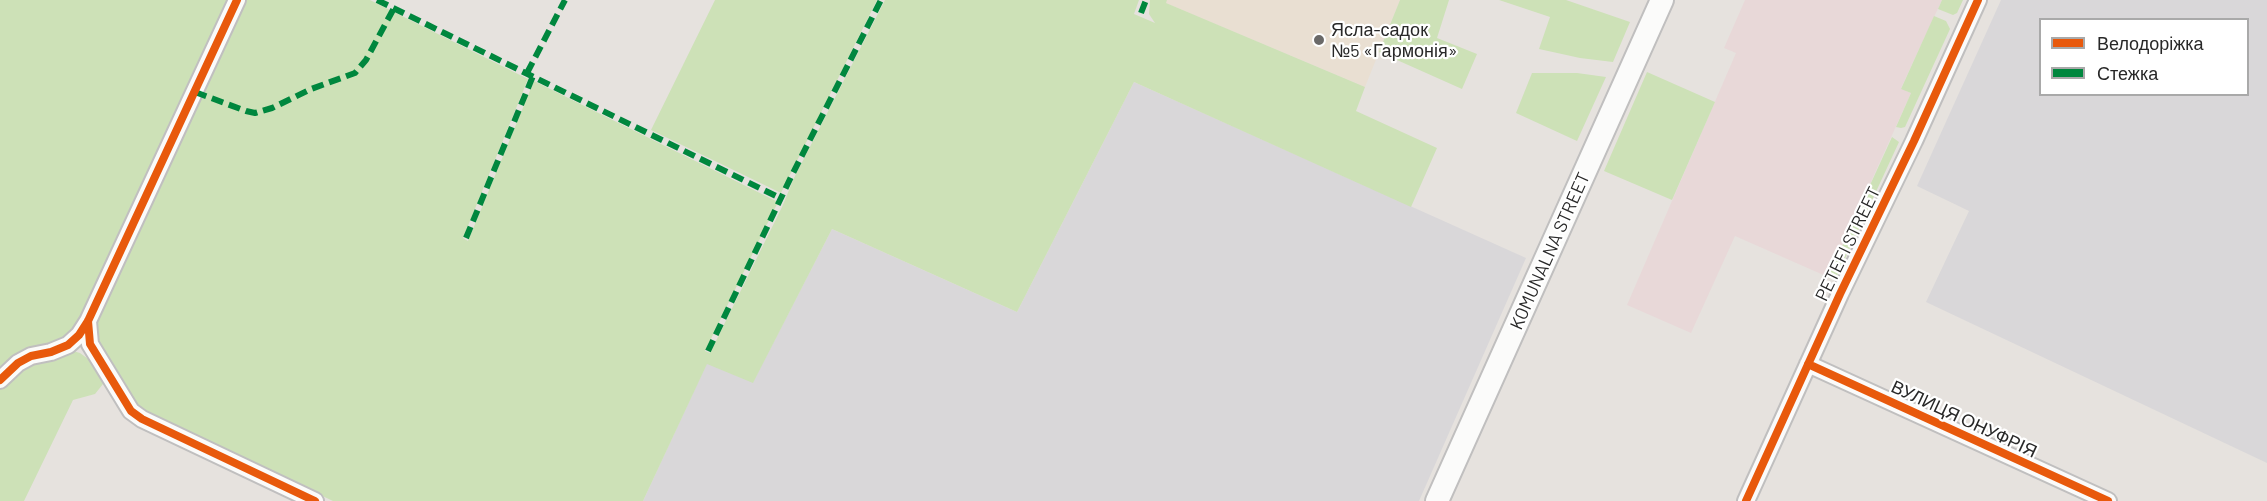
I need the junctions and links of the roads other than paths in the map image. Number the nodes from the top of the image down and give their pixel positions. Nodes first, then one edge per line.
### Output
1 (237, 0) edge
2 (1662, 0) edge
3 (1978, 0) edge
4 (88, 321) junction
5 (1808, 364) junction
6 (0, 380) edge
7 (1443, 499) edge
8 (315, 501) edge
9 (1746, 501) edge
10 (2108, 501) edge

1 - 4 street
2 - 7 main road, KOMUNALNA STREET
3 - 5 street, PETEFI STREET
4 - 6 street
4 - 8 street
5 - 9 street, PETEFI STREET
5 - 10 street, ВУЛИЦЯ ОНУФРІЯ

